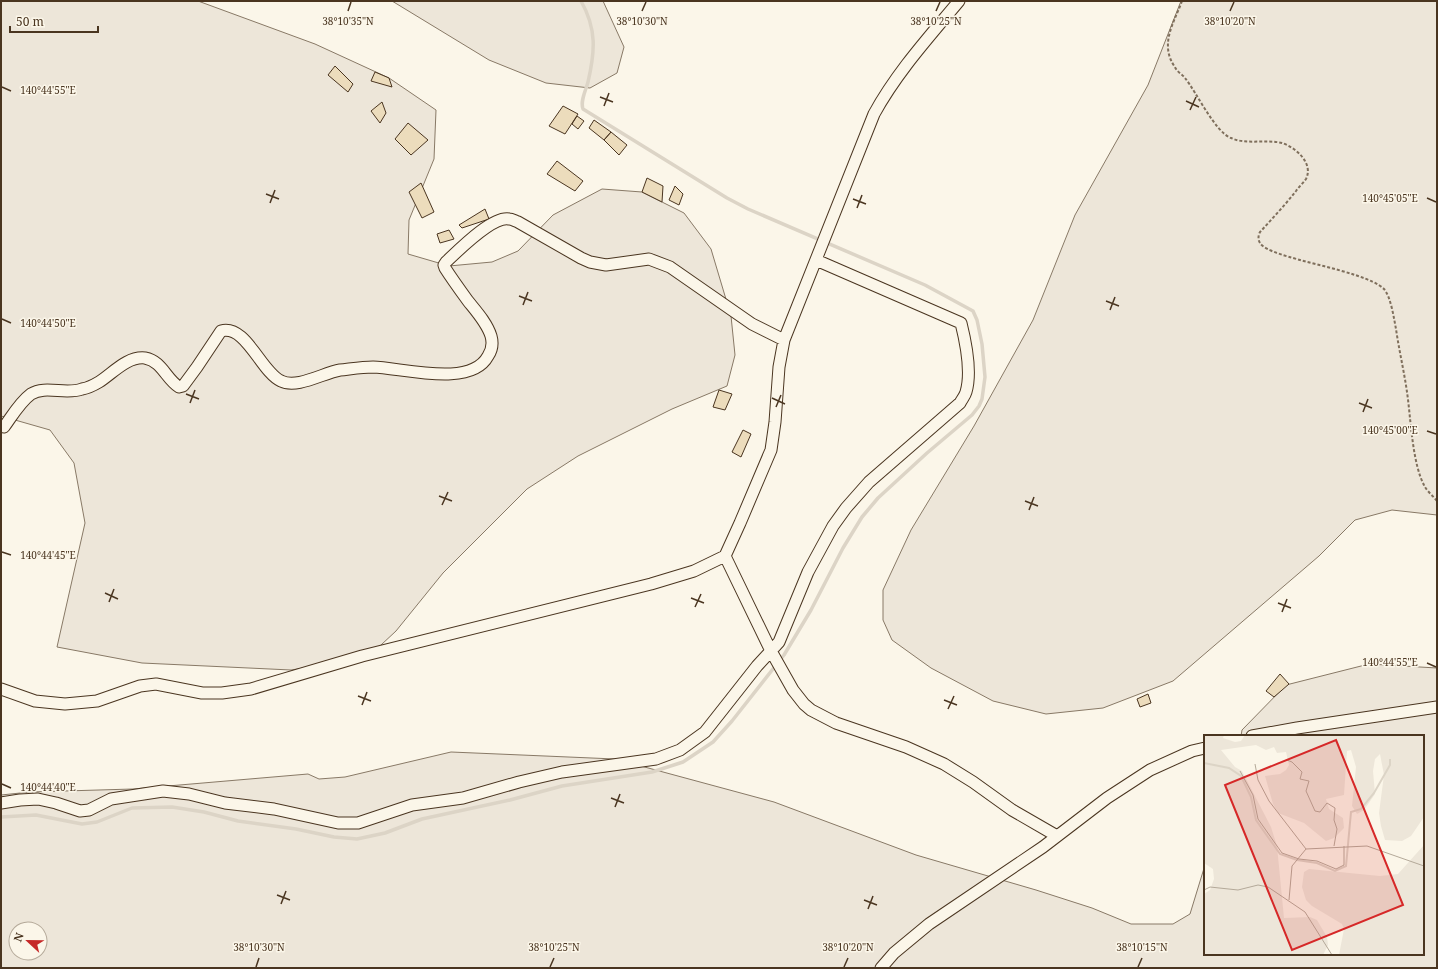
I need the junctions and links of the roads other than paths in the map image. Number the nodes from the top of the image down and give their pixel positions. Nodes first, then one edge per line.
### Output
1 (959, 1) edge
2 (816, 260) junction
3 (784, 340) junction
4 (4, 427) dead end
5 (725, 556) junction
6 (771, 651) junction
7 (1, 689) edge
8 (1437, 707) edge
9 (1258, 735) edge
10 (1204, 748) edge
11 (1, 803) edge
12 (1057, 836) junction
13 (881, 968) edge

1 - 2 street
2 - 3 street
2 - 6 street
3 - 4 street
3 - 5 street
5 - 6 street
5 - 7 street
6 - 11 street
6 - 12 street
8 - 9 street
10 - 12 street
12 - 13 street

